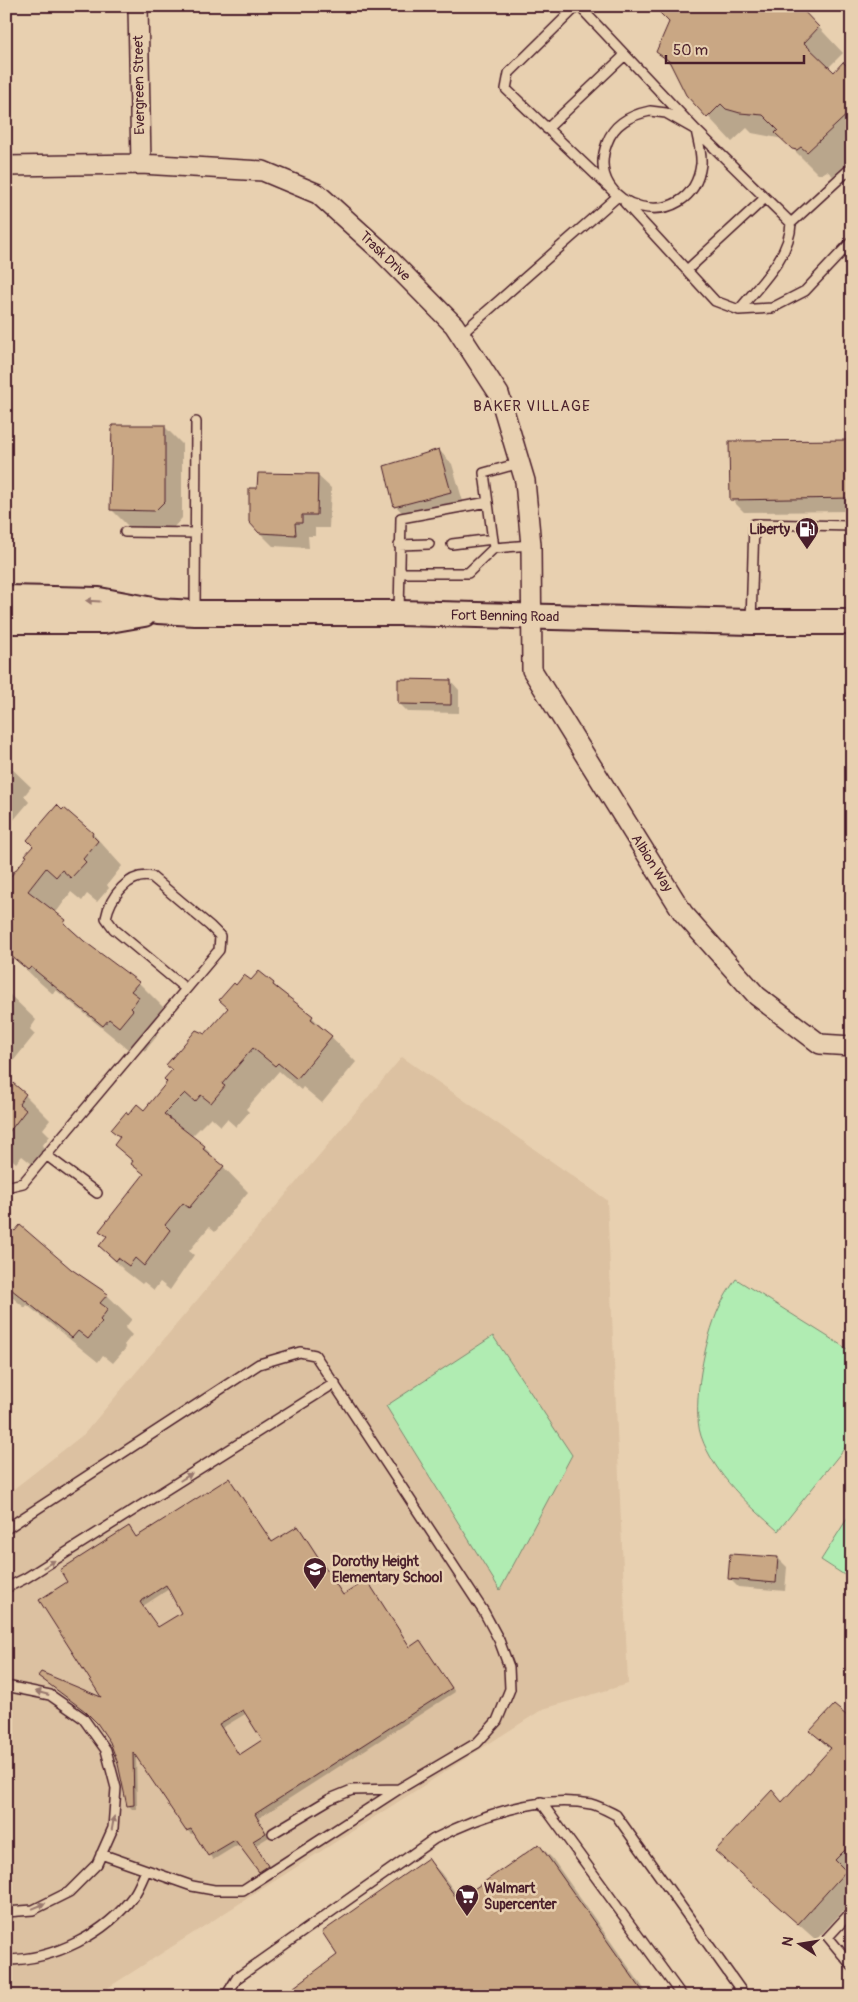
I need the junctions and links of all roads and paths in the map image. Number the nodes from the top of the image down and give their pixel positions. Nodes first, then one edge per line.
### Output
1 (138, 6) edge
2 (578, 6) edge
3 (625, 55) junction
4 (547, 128) junction
5 (696, 130) junction
6 (141, 164) junction
7 (6, 166) edge
8 (852, 167) edge
9 (618, 196) junction
10 (765, 198) junction
11 (791, 223) junction
12 (852, 241) edge
13 (687, 270) junction
14 (739, 310) junction
15 (460, 335) junction
16 (196, 422) dead end
17 (520, 463) junction
18 (488, 502) junction
19 (852, 526) edge
20 (125, 532) dead end
21 (195, 533) junction
22 (493, 543) junction
23 (429, 544) dead end
24 (452, 544) dead end
25 (400, 545) junction
26 (531, 545) junction
27 (400, 573) junction
28 (6, 598) edge
29 (158, 612) junction
30 (196, 613) junction
31 (399, 614) junction
32 (531, 618) junction
33 (6, 621) edge
34 (751, 622) junction
35 (852, 622) edge
36 (186, 989) junction
37 (852, 1046) edge
38 (46, 1156) junction
39 (7, 1188) edge
40 (97, 1193) dead end
41 (335, 1383) junction
42 (6, 1529) edge
43 (6, 1588) edge
44 (6, 1686) edge
45 (399, 1789) junction
46 (541, 1802) junction
47 (273, 1833) dead end
48 (101, 1854) junction
49 (146, 1871) junction
50 (852, 1911) edge
51 (6, 1912) edge
52 (6, 1960) edge
53 (852, 1966) edge
54 (226, 1996) edge
55 (682, 1996) edge
56 (746, 1996) edge

1 - 6 street, Evergreen Street
2 - 3 lane
2 - 4 lane
3 - 4 lane
3 - 5 lane
4 - 9 lane
5 - 9 lane
5 - 9 lane
5 - 10 lane
6 - 7 street, Trask Drive
6 - 15 street, Trask Drive
8 - 11 lane
9 - 13 lane
9 - 15 lane
10 - 11 lane
10 - 13 lane
11 - 14 lane
12 - 14 lane
13 - 14 lane
15 - 17 street, Trask Drive
16 - 21 lane
17 - 18 lane
17 - 26 street, Trask Drive
18 - 22 lane
18 - 25 lane
19 - 34 lane
20 - 21 lane
21 - 30 lane
22 - 24 lane
22 - 26 lane
22 - 27 lane
23 - 25 lane
25 - 27 lane
26 - 32 street, Trask Drive
27 - 31 lane
29 -> 28 street, Fort Benning Road
29 - 30 street, Fort Benning Road
29 - 33 street, Fort Benning Road
30 - 31 street, Fort Benning Road
31 - 32 street, Fort Benning Road
32 - 34 street, Fort Benning Road
32 - 37 street, Albion Way
34 - 35 street, Fort Benning Road
36 - 36 lane
36 - 38 lane
38 - 39 lane
38 - 40 lane
41 - 42 lane
43 -> 41 lane
41 - 45 lane
48 -> 44 lane
45 - 47 lane
45 - 49 lane
46 - 54 lane
46 - 55 lane
46 - 56 lane
48 - 49 lane
51 -> 48 lane
49 - 52 lane
50 - 53 lane

